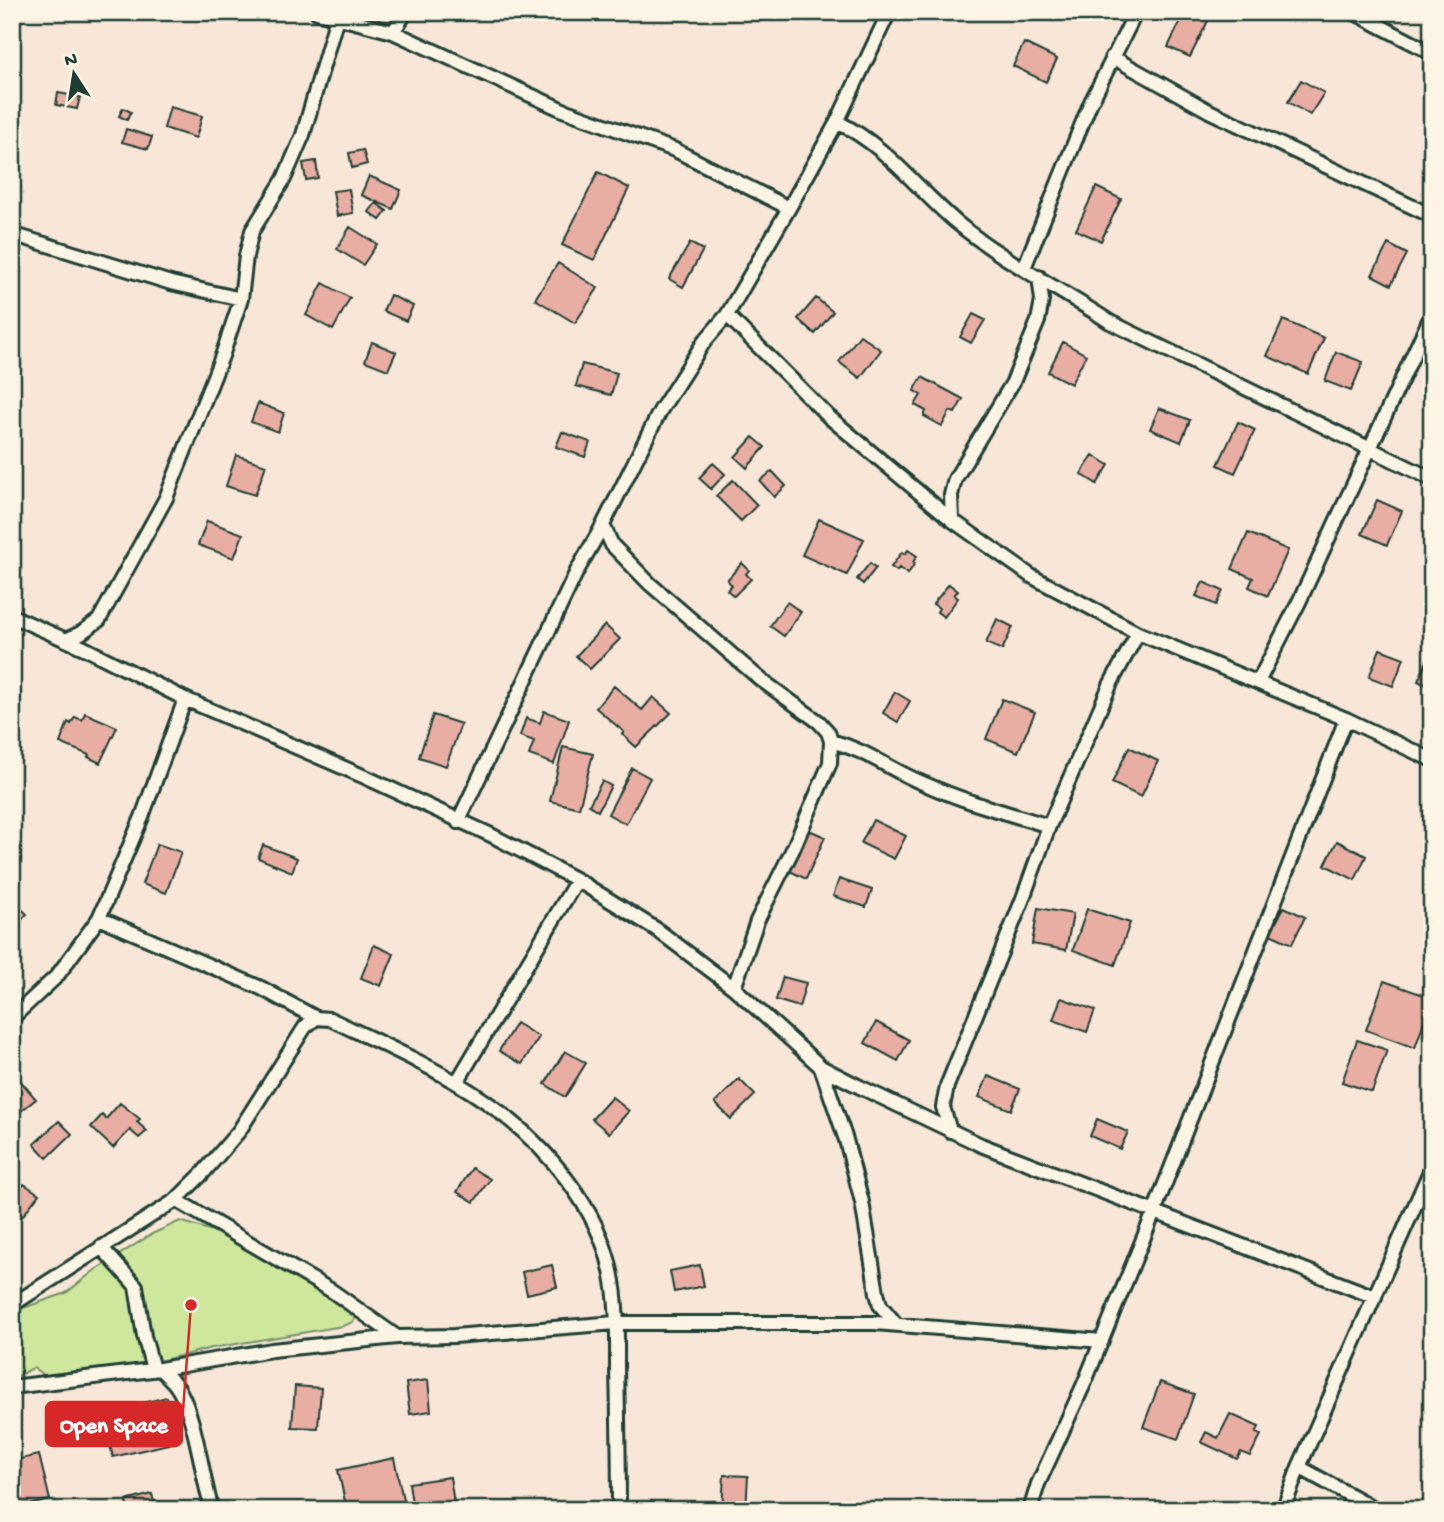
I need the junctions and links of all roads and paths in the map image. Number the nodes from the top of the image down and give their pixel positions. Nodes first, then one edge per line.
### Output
1 (317, 12) edge
2 (406, 12) edge
3 (889, 12) edge
4 (1136, 12) edge
5 (1353, 12) edge
6 (337, 17) junction
7 (393, 33) junction
8 (1432, 53) edge
9 (1112, 57) junction
10 (837, 122) junction
11 (789, 208) junction
12 (1432, 216) edge
13 (12, 234) edge
14 (1024, 268) junction
15 (1039, 277) junction
16 (241, 299) junction
17 (1432, 314) edge
18 (727, 315) junction
19 (1369, 449) junction
20 (1432, 479) edge
21 (952, 520) junction
22 (603, 525) junction
23 (12, 616) edge
24 (99, 620) junction
25 (1138, 633) junction
26 (66, 640) junction
27 (96, 654) junction
28 (1258, 682) junction
29 (185, 699) junction
30 (1346, 719) junction
31 (831, 741) junction
32 (1432, 760) edge
33 (458, 822) junction
34 (1049, 826) junction
35 (577, 880) junction
36 (99, 918) junction
37 (734, 988) junction
38 (12, 1018) edge
39 (316, 1018) junction
40 (821, 1067) junction
41 (457, 1082) junction
42 (950, 1131) junction
43 (1432, 1167) edge
44 (176, 1200) junction
45 (1154, 1212) junction
46 (101, 1247) junction
47 (1375, 1297) junction
48 (12, 1305) edge
49 (617, 1323) junction
50 (896, 1324) junction
51 (397, 1337) junction
52 (1102, 1341) junction
53 (156, 1369) junction
54 (12, 1387) edge
55 (1299, 1467) junction
56 (212, 1510) edge
57 (619, 1510) edge
58 (1030, 1510) edge
59 (1283, 1510) edge
60 (1377, 1510) edge

1 - 6 street
2 - 7 street
3 - 10 street
4 - 9 street
5 - 8 street
6 - 7 street
6 - 16 street
7 - 11 street
9 - 12 street
9 - 14 street
10 - 11 street
10 - 14 street
11 - 18 street
13 - 16 street
14 - 15 street
15 - 19 street
15 - 21 street
16 - 24 street
17 - 19 street
18 - 21 street
18 - 22 street
19 - 20 street
19 - 28 street
21 - 25 street
22 - 31 street
22 - 33 street
23 - 26 street
24 - 26 street
24 - 27 street
25 - 28 street
25 - 34 street
26 - 27 street
27 - 29 street
28 - 30 street
29 - 33 street
29 - 36 street
30 - 32 street
30 - 45 street
31 - 34 street
31 - 37 street
33 - 35 street
34 - 42 street
35 - 37 street
35 - 41 street
36 - 38 street
36 - 39 street
37 - 40 street
39 - 41 street
39 - 44 street
40 - 42 street
40 - 50 street
41 - 49 street
42 - 45 street
43 - 47 street
44 - 46 street
44 - 51 street
45 - 47 street
45 - 52 street
46 - 48 street
46 - 53 street
47 - 55 street
49 - 50 street
49 - 51 street
49 - 57 street
50 - 52 street
51 - 53 street
52 - 58 street
53 - 54 street
53 - 56 street
55 - 59 street
55 - 60 street

